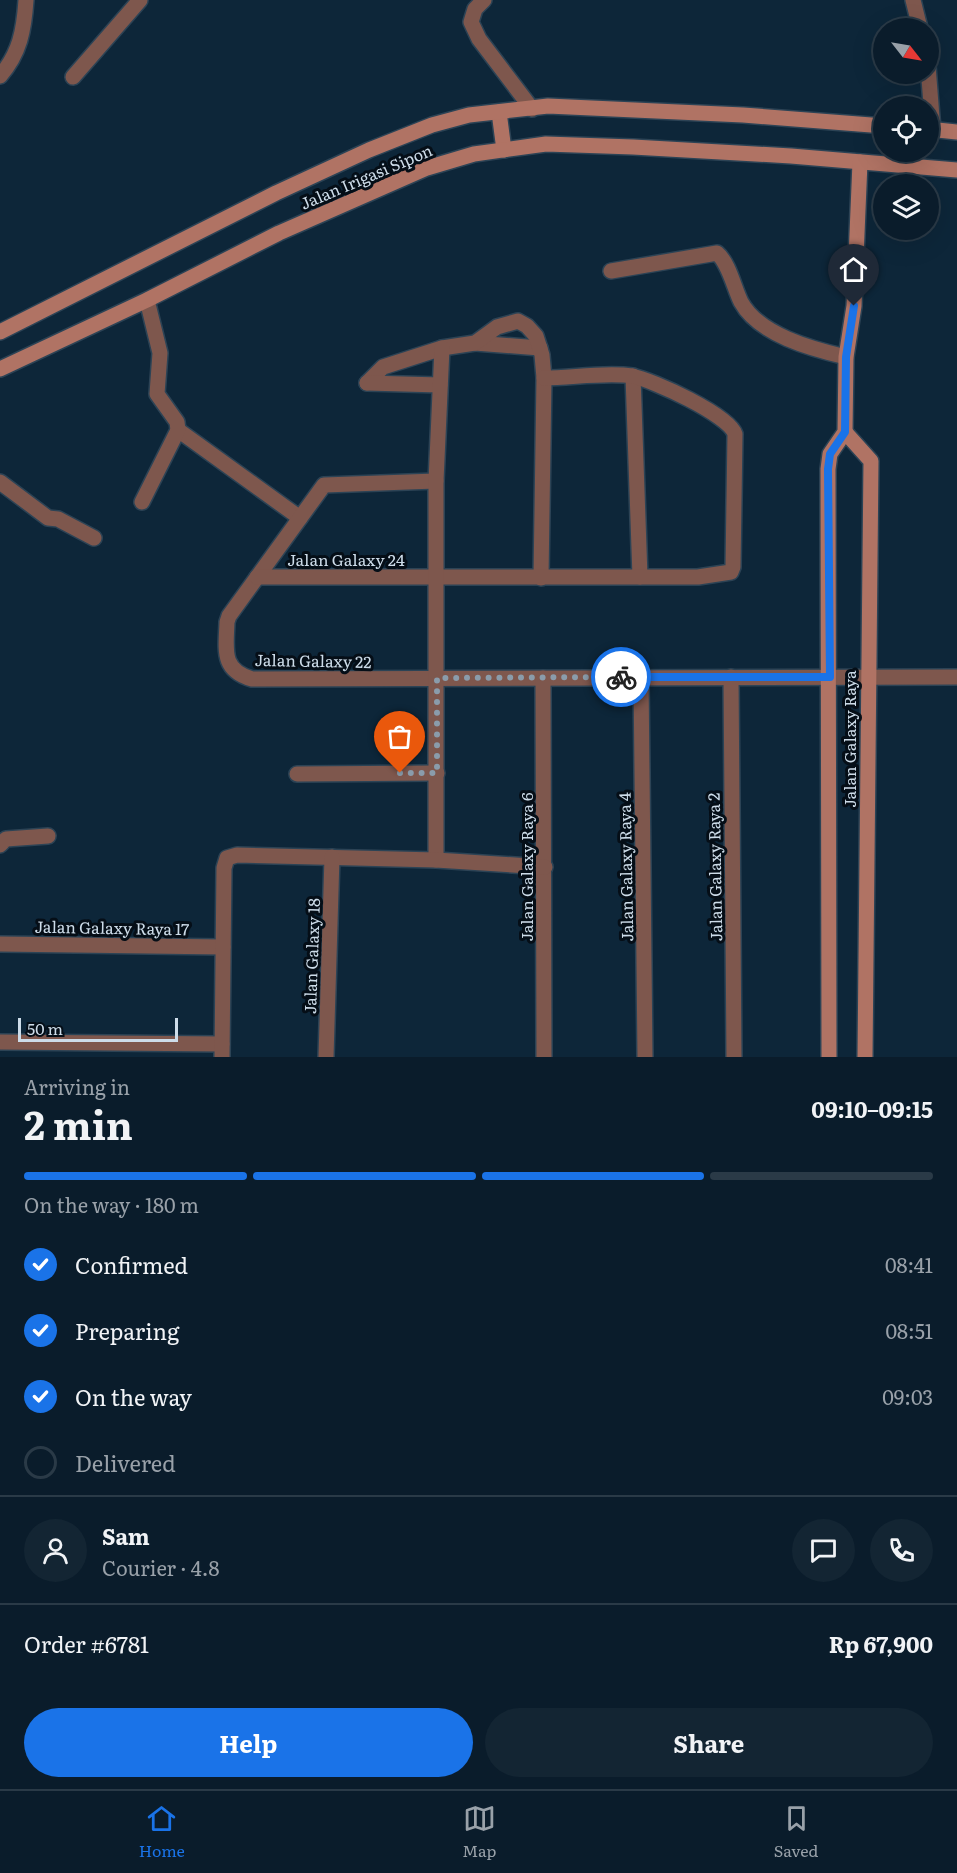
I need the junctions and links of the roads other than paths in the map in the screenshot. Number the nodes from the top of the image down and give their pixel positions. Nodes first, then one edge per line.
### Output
1 (26, 0) edge
2 (140, 0) edge
3 (484, 0) edge
4 (913, 0) edge
5 (918, 18) edge
6 (0, 76) edge
7 (73, 77) dead end
8 (532, 108) junction
9 (500, 113) junction
10 (873, 125) edge
11 (939, 131) edge
12 (957, 132) edge
13 (503, 148) junction
14 (860, 162) junction
15 (957, 170) edge
16 (611, 271) dead end
17 (147, 300) junction
18 (0, 332) edge
19 (475, 343) junction
20 (442, 348) junction
21 (540, 348) junction
22 (846, 357) junction
23 (0, 369) edge
24 (633, 376) junction
25 (544, 378) junction
26 (440, 386) junction
27 (178, 430) junction
28 (845, 432) junction
29 (436, 481) junction
30 (0, 482) edge
31 (142, 502) dead end
32 (300, 518) junction
33 (94, 538) dead end
34 (257, 577) junction
35 (435, 577) junction
36 (640, 577) junction
37 (541, 578) junction
38 (641, 677) junction
39 (731, 677) junction
40 (830, 677) junction
41 (867, 677) junction
42 (957, 677) edge
43 (437, 678) junction
44 (543, 678) junction
45 (437, 773) junction
46 (297, 774) dead end
47 (48, 836) dead end
48 (0, 845) edge
49 (332, 857) junction
50 (436, 860) junction
51 (545, 867) junction
52 (0, 944) edge
53 (223, 947) junction
54 (0, 1042) edge
55 (222, 1051) edge
56 (326, 1057) edge
57 (544, 1057) edge
58 (645, 1057) edge
59 (734, 1057) edge
60 (829, 1057) edge
61 (866, 1057) edge

1 - 6 street
2 - 7 street
3 - 8 street
4 - 5 street
8 - 9 street, Jalan Irigasi Sipon
8 - 10 street, Jalan Irigasi Sipon
9 - 13 street
9 - 18 street, Jalan Irigasi Sipon
11 - 12 street
13 - 14 street, Jalan Irigasi Sipon
13 - 17 street, Jalan Irigasi Sipon
14 - 15 street, Jalan Irigasi Sipon
14 - 22 street
16 - 22 street
17 - 23 street, Jalan Irigasi Sipon
17 - 27 street
19 - 20 street
19 - 21 street
19 - 21 street
20 - 26 street
20 - 26 street
21 - 25 street
22 - 28 street
24 - 25 street
24 - 36 street
24 - 36 street, Jalan Galaxy 24
25 - 37 street
26 - 29 street
27 - 31 street
27 - 32 street
28 - 40 street, Jalan Galaxy Raya
28 - 41 street, Jalan Galaxy Raya
29 - 32 street, Jalan Galaxy 22
29 - 35 street
30 - 33 street
32 - 34 street, Jalan Galaxy 22
34 - 35 street, Jalan Galaxy 24
34 - 43 street, Jalan Galaxy 22
35 - 37 street, Jalan Galaxy 24
35 - 43 street
36 - 37 street, Jalan Galaxy 24
38 - 39 street, Jalan Galaxy 22
38 - 44 street, Jalan Galaxy 22
38 - 58 street, Jalan Galaxy Raya 4
39 - 40 street, Jalan Galaxy 22
39 - 59 street, Jalan Galaxy Raya 2
40 - 41 street, Jalan Galaxy 22
40 - 60 street, Jalan Galaxy Raya
41 - 42 street, Jalan Galaxy 22
41 - 61 street, Jalan Galaxy Raya
43 - 44 street, Jalan Galaxy 22
43 - 45 street
44 - 51 street, Jalan Galaxy Raya 6
45 - 46 street
45 - 50 street
47 - 48 street
49 - 50 street
49 - 53 street
49 - 56 street, Jalan Galaxy 18
50 - 51 street
51 - 57 street, Jalan Galaxy Raya 6
52 - 53 street, Jalan Galaxy Raya 17
53 - 55 street
54 - 55 street

